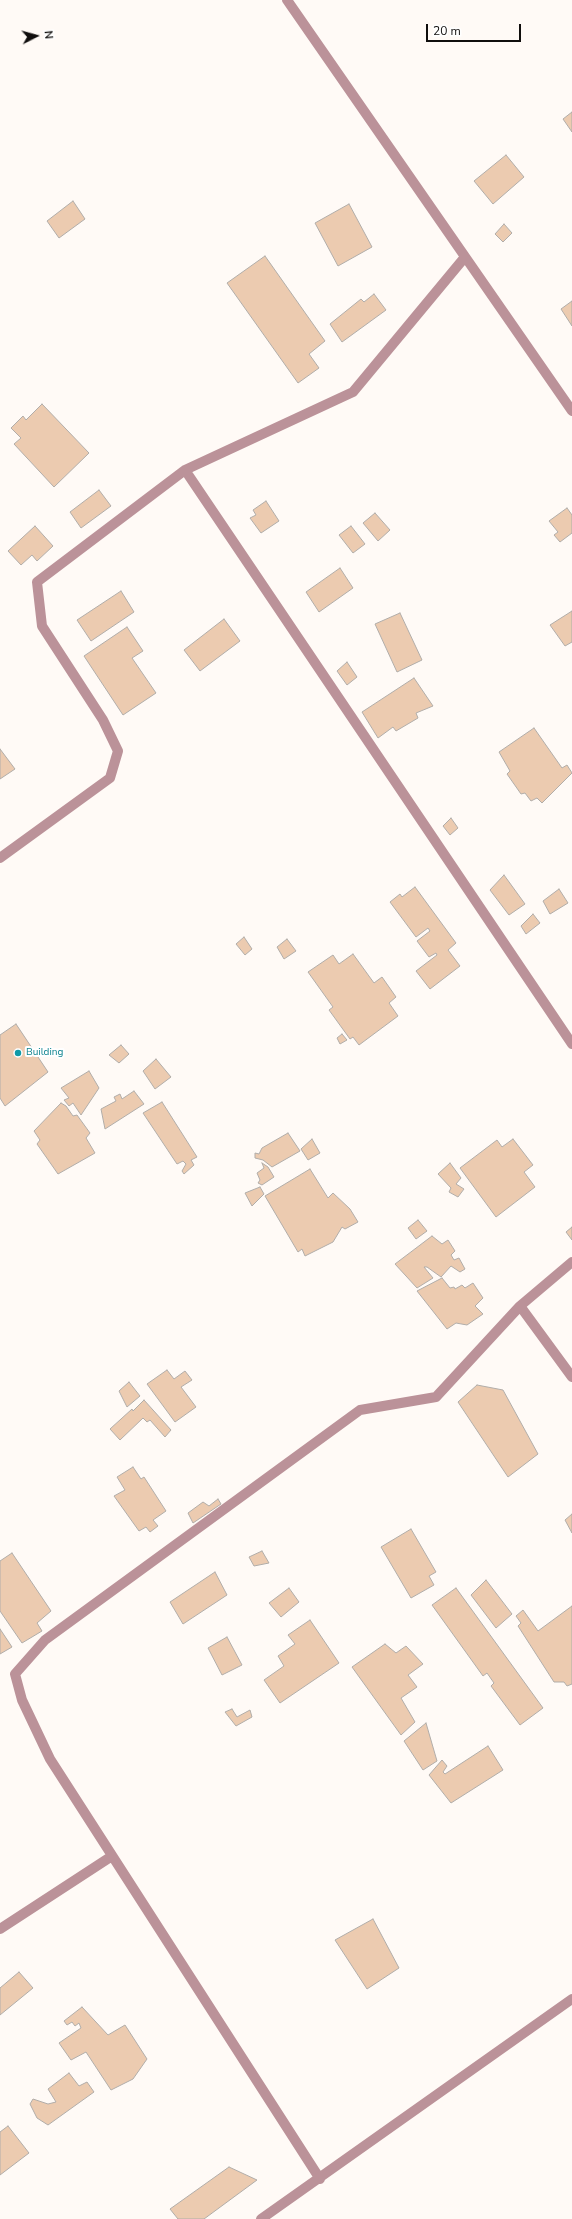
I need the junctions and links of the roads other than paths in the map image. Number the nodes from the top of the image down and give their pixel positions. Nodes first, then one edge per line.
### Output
1 (288, 0) edge
2 (465, 257) junction
3 (572, 411) edge
4 (185, 470) junction
5 (0, 858) edge
6 (572, 1044) edge
7 (572, 1262) edge
8 (520, 1306) junction
9 (572, 1377) edge
10 (112, 1856) junction
11 (0, 1929) edge
12 (572, 1999) edge
13 (320, 2179) junction
14 (261, 2219) edge

1 - 2 street
2 - 3 street
2 - 4 street
4 - 5 street
4 - 6 street
7 - 8 street
8 - 9 street
8 - 10 street
10 - 11 street
10 - 13 street
12 - 13 street
13 - 14 street

